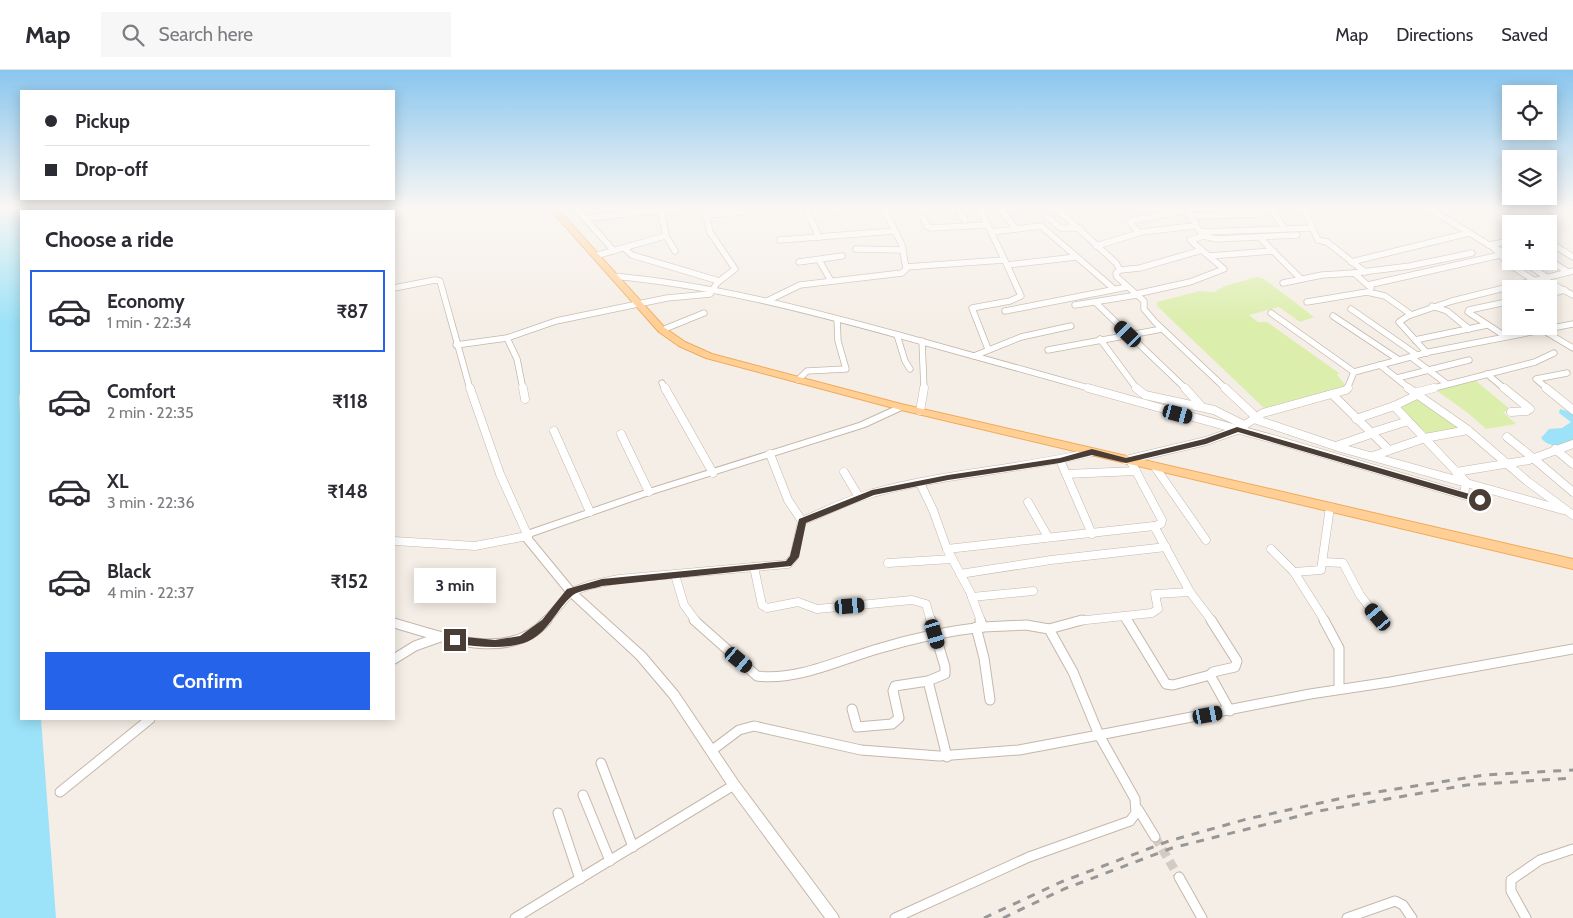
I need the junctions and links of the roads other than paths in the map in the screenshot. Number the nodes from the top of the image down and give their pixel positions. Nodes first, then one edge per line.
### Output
1 (1096, 246) edge
2 (587, 247) edge
3 (610, 247) edge
4 (629, 247) edge
5 (671, 247) edge
6 (720, 247) edge
7 (900, 247) edge
8 (998, 247) edge
9 (1064, 247) edge
10 (1198, 247) edge
11 (1269, 247) edge
12 (1332, 247) edge
13 (1412, 247) edge
14 (1492, 247) joint
15 (1557, 247) edge
16 (624, 248) junction
17 (856, 249) dead end
18 (675, 250) dead end
19 (902, 250) junction
20 (1202, 250) junction
21 (614, 251) junction
22 (1273, 251) junction
23 (1502, 251) edge
24 (1472, 253) dead end
25 (1500, 255) junction
26 (595, 256) junction
27 (842, 256) dead end
28 (1209, 256) junction
29 (1076, 257) junction
30 (1573, 257) edge
31 (819, 260) junction
32 (799, 262) dead end
33 (1005, 262) junction
34 (1351, 262) junction
35 (1557, 265) edge
36 (906, 267) junction
37 (1120, 270) junction
38 (1535, 270) edge
39 (1365, 272) junction
40 (1570, 272) edge
41 (1354, 273) junction
42 (613, 276) junction
43 (1546, 278) junction
44 (1301, 279) junction
45 (1533, 280) edge
46 (1539, 280) edge
47 (719, 281) junction
48 (831, 282) junction
49 (1283, 283) dead end
50 (1368, 285) junction
51 (1127, 287) junction
52 (395, 288) edge
53 (1114, 289) junction
54 (1502, 289) edge
55 (712, 290) junction
56 (1565, 290) junction
57 (1376, 292) junction
58 (1557, 292) edge
59 (1136, 295) junction
60 (1573, 295) edge
61 (767, 301) junction
62 (1307, 302) dead end
63 (1096, 303) junction
64 (1502, 303) edge
65 (639, 305) junction
66 (1075, 305) dead end
67 (1432, 306) junction
68 (1351, 309) dead end
69 (1005, 311) dead end
70 (704, 313) dead end
71 (1271, 313) dead end
72 (1408, 313) junction
73 (1334, 316) dead end
74 (836, 319) junction
75 (1573, 324) edge
76 (1487, 325) junction
77 (1071, 326) dead end
78 (1557, 326) edge
79 (1162, 329) junction
80 (1469, 329) junction
81 (662, 330) junction
82 (1128, 334) junction
83 (896, 335) junction
84 (1510, 335) edge
85 (1551, 335) edge
86 (1505, 336) junction
87 (507, 338) junction
88 (1100, 339) junction
89 (1415, 340) junction
90 (922, 341) junction
91 (456, 346) junction
92 (1573, 348) edge
93 (988, 349) junction
94 (1048, 350) dead end
95 (1427, 353) junction
96 (1554, 353) dead end
97 (974, 356) junction
98 (1414, 356) junction
99 (1399, 360) junction
100 (1469, 360) dead end
101 (1380, 365) junction
102 (910, 369) dead end
103 (1428, 370) junction
104 (1354, 372) junction
105 (1567, 373) dead end
106 (1487, 374) junction
107 (1396, 378) junction
108 (798, 380) junction
109 (662, 383) dead end
110 (1447, 384) junction
111 (1332, 394) junction
112 (1415, 394) junction
113 (525, 399) dead end
114 (1201, 406) junction
115 (1394, 406) junction
116 (901, 407) junction
117 (1573, 410) edge
118 (920, 411) junction
119 (1511, 412) dead end
120 (1255, 418) junction
121 (1356, 418) junction
122 (1408, 420) junction
123 (1244, 425) junction
124 (1237, 430) junction
125 (1468, 430) junction
126 (554, 431) dead end
127 (621, 434) dead end
128 (1371, 434) junction
129 (1507, 437) dead end
130 (1425, 438) junction
131 (1573, 444) edge
132 (1336, 446) junction
133 (1389, 450) junction
134 (1555, 450) junction
135 (1092, 452) junction
136 (770, 454) junction
137 (1373, 456) junction
138 (1533, 458) junction
139 (1060, 460) junction
140 (1507, 464) junction
141 (1573, 464) edge
142 (1131, 465) junction
143 (1155, 467) junction
144 (844, 472) dead end
145 (1456, 472) junction
146 (713, 473) junction
147 (1066, 474) junction
148 (1466, 482) junction
149 (920, 483) junction
150 (649, 492) junction
151 (1573, 492) edge
152 (1464, 495) junction
153 (859, 497) junction
154 (1480, 500) dead end
155 (1028, 502) dead end
156 (1330, 507) junction
157 (1563, 510) junction
158 (590, 512) junction
159 (1573, 515) edge
160 (802, 521) junction
161 (1154, 526) junction
162 (1092, 534) junction
163 (527, 535) junction
164 (1048, 537) junction
165 (1206, 540) dead end
166 (395, 541) edge
167 (1166, 547) junction
168 (947, 549) junction
169 (1271, 549) dead end
170 (952, 559) junction
171 (1323, 562) junction
172 (888, 563) dead end
173 (1573, 564) edge
174 (754, 567) junction
175 (1294, 572) junction
176 (960, 574) junction
177 (675, 575) junction
178 (1033, 591) dead end
179 (570, 592) junction
180 (1190, 592) junction
181 (972, 597) junction
182 (1124, 616) junction
183 (1378, 617) dead end
184 (395, 623) edge
185 (979, 627) junction
186 (1049, 629) junction
187 (935, 634) junction
188 (443, 636) junction
189 (1573, 648) edge
190 (395, 658) edge
191 (1210, 675) junction
192 (928, 681) junction
193 (1339, 689) junction
194 (990, 700) dead end
195 (852, 709) dead end
196 (1230, 711) junction
197 (149, 720) edge
198 (1099, 735) junction
199 (711, 751) junction
200 (947, 757) junction
201 (601, 763) dead end
202 (734, 785) junction
203 (60, 792) dead end
204 (583, 795) dead end
205 (1138, 809) junction
206 (558, 813) dead end
207 (1155, 837) tunnel mouth
208 (633, 846) junction
209 (1573, 849) edge
210 (610, 861) junction
211 (1179, 877) tunnel mouth
212 (580, 879) junction
213 (515, 918) edge
214 (833, 918) edge
215 (895, 918) edge
216 (1202, 918) edge
217 (1347, 918) edge
218 (1412, 918) edge
219 (1526, 918) edge

1 - 37 street
2 - 26 main road
3 - 21 street
4 - 16 street
5 - 18 street
6 - 47 street
7 - 19 street
8 - 33 street
9 - 29 street
10 - 20 street
11 - 22 street
12 - 34 street
13 - 34 street
14 - 23 street
14 - 25 street
15 - 30 street
16 - 21 street
16 - 47 street
17 - 19 street
19 - 36 street
20 - 28 street
20 - 37 street
21 - 26 street
22 - 28 street
22 - 44 street
24 - 39 street
25 - 45 street
25 - 50 street
26 - 42 main road
27 - 31 street
28 - 59 street
29 - 33 street
29 - 53 street
31 - 32 street
31 - 48 street
33 - 36 street
33 - 93 street
34 - 39 street
35 - 40 street
36 - 48 street
37 - 51 street
38 - 43 street
39 - 41 street
40 - 43 street
41 - 44 street
41 - 50 street
42 - 55 street
42 - 65 main road
43 - 46 street
43 - 56 street
44 - 49 street
47 - 55 street
48 - 61 street
50 - 57 street
51 - 53 street
51 - 59 street
52 - 91 street
53 - 69 street
54 - 67 street
55 - 61 street
55 - 65 street
56 - 58 street
56 - 60 street
57 - 62 street
57 - 72 street
59 - 63 street
59 - 79 street
61 - 74 street
63 - 66 street
63 - 82 street
64 - 76 street
65 - 81 main road
65 - 87 street
67 - 72 street
67 - 80 street
68 - 98 street
70 - 81 street
71 - 104 street
72 - 89 street
73 - 99 street
74 - 83 street
74 - 108 street
75 - 78 street
76 - 80 street
76 - 86 street
77 - 93 street
79 - 82 street
79 - 120 street
80 - 89 street
81 - 108 main road
82 - 88 street
82 - 114 street
83 - 90 street
83 - 102 street
84 - 86 street
85 - 92 street
86 - 95 street
87 - 91 street
87 - 113 street
88 - 94 street
88 - 114 street
89 - 95 street
90 - 97 street
90 - 118 street
91 - 163 street
93 - 97 street
95 - 98 street
96 - 106 street
97 - 124 street
98 - 99 street
98 - 103 street
99 - 101 street
100 - 103 street
101 - 104 street
101 - 107 street
103 - 107 street
103 - 110 street
104 - 111 street
105 - 117 street
106 - 110 street
106 - 119 street
107 - 112 street
108 - 116 main road
109 - 146 street
110 - 112 street
111 - 120 street
111 - 121 street
112 - 115 street
112 - 125 street
114 - 123 street
115 - 121 street
115 - 122 street
116 - 118 main road
116 - 136 street
118 - 135 main road
120 - 123 street
120 - 132 street
121 - 128 street
122 - 128 street
122 - 130 street
123 - 124 street
124 - 142 street
124 - 152 street
125 - 130 street
125 - 140 street
126 - 158 street
127 - 150 street
128 - 132 street
128 - 133 street
129 - 138 street
130 - 133 street
130 - 145 street
131 - 134 street
132 - 137 street
133 - 137 street
134 - 138 street
134 - 141 street
135 - 139 street
135 - 142 main road
136 - 146 street
136 - 160 street
137 - 148 street
138 - 140 street
138 - 151 street
139 - 147 street
139 - 149 street
140 - 145 street
140 - 157 street
142 - 143 main road
142 - 147 street
142 - 161 street
143 - 156 main road
143 - 165 street
144 - 153 street
145 - 148 street
146 - 150 street
147 - 162 street
148 - 152 street
148 - 157 street
149 - 153 street
149 - 168 street
150 - 158 street
152 - 154 street
153 - 160 street
155 - 164 street
156 - 171 street
156 - 173 main road
157 - 159 street
158 - 163 street
160 - 174 street
161 - 162 street
161 - 167 street
162 - 164 street
163 - 166 street
163 - 179 street
164 - 168 street
167 - 176 street
167 - 180 street
168 - 170 street
169 - 175 street
170 - 172 street
170 - 176 street
171 - 175 street
171 - 183 street
174 - 177 street
174 - 187 street
175 - 193 street
176 - 181 street
177 - 179 street
177 - 187 street
178 - 181 street
179 - 188 street
179 - 199 street
180 - 182 street
180 - 191 street
181 - 185 street
182 - 186 street
182 - 191 street
184 - 188 street
185 - 186 street
185 - 187 street
185 - 194 street
186 - 198 street
187 - 192 street
188 - 190 street
189 - 193 street
191 - 196 street
192 - 195 street
192 - 200 street
193 - 196 street
196 - 198 street
197 - 203 street
198 - 200 street
198 - 205 street
199 - 200 street
199 - 202 street
201 - 208 street
202 - 208 street
202 - 214 street
204 - 210 street
205 - 207 street
205 - 215 street
206 - 212 street
208 - 210 street
209 - 219 street
210 - 212 street
211 - 216 street
212 - 213 street
217 - 218 street

